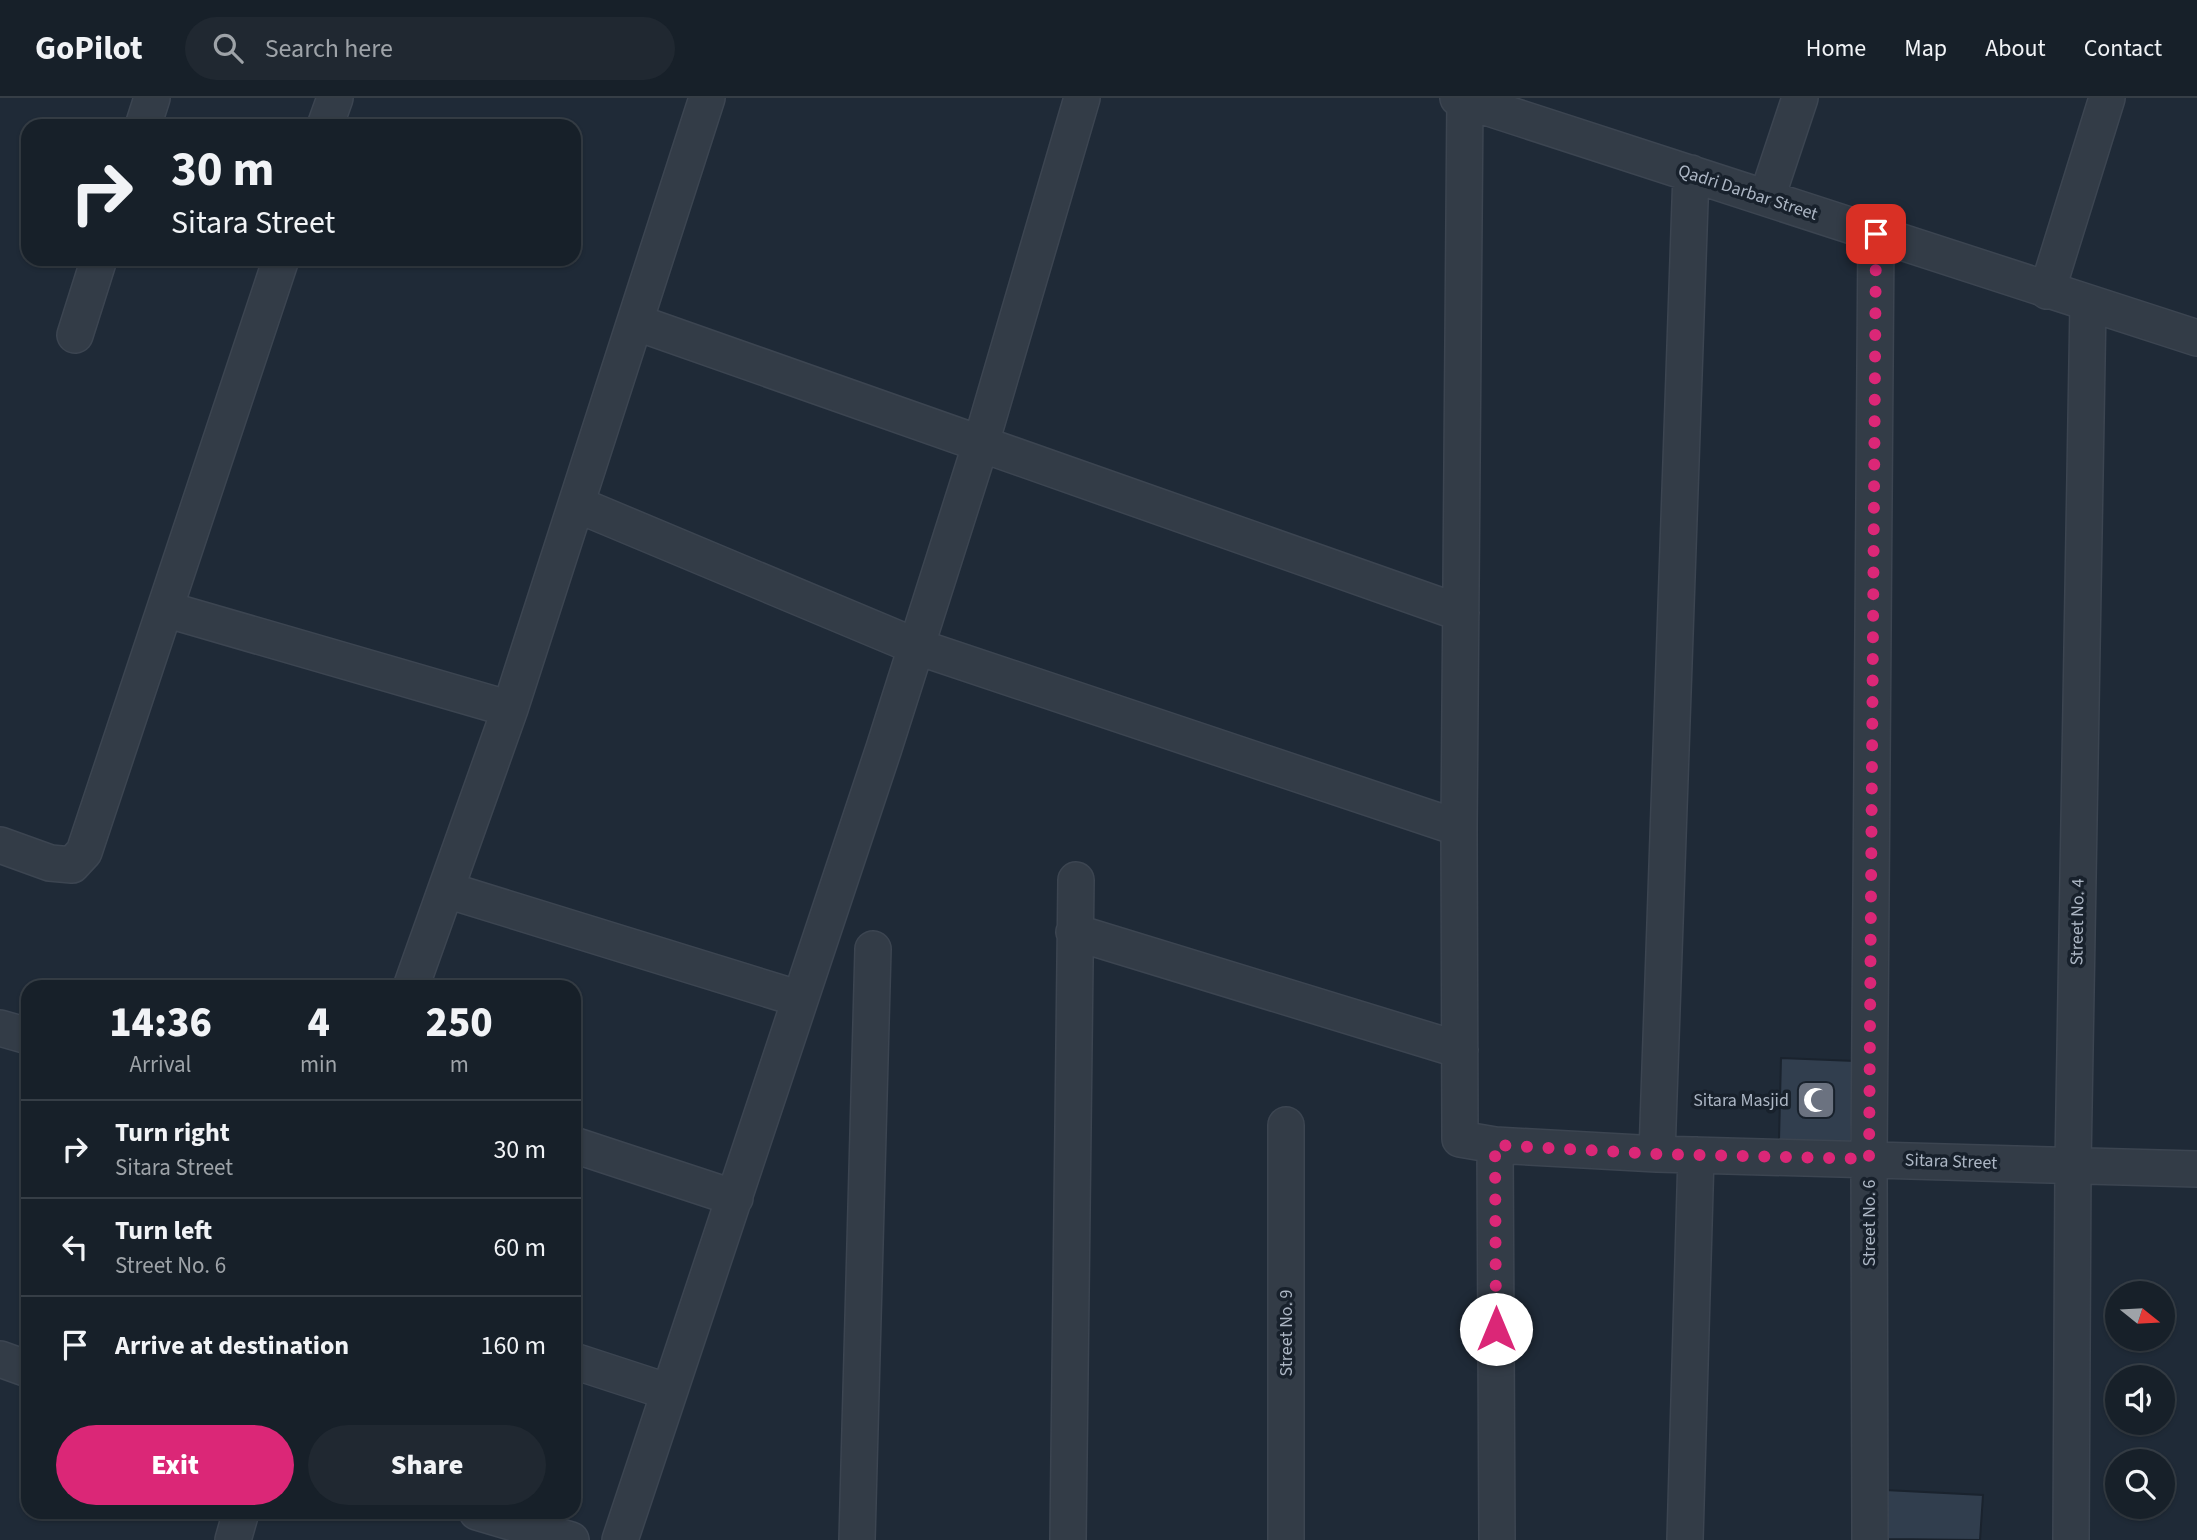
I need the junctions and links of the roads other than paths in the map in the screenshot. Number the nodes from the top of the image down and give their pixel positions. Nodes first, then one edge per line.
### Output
1 (152, 98) edge
2 (335, 98) edge
3 (707, 98) edge
4 (1083, 98) edge
5 (1800, 98) edge
6 (2107, 98) edge
7 (1463, 99) edge
8 (145, 119) edge
9 (328, 119) edge
10 (1691, 173) junction
11 (1767, 197) junction
12 (1876, 234) junction
13 (97, 266) edge
14 (279, 266) edge
15 (2047, 291) junction
16 (2088, 304) junction
17 (635, 322) junction
18 (75, 335) dead end
19 (2197, 338) edge
20 (981, 443) junction
21 (576, 504) junction
22 (165, 609) junction
23 (1461, 613) junction
24 (915, 646) junction
25 (510, 709) junction
26 (1459, 828) junction
27 (0, 845) edge
28 (1076, 880) dead end
29 (447, 890) junction
30 (1074, 932) junction
31 (873, 949) dead end
32 (414, 980) edge
33 (800, 999) junction
34 (0, 1028) edge
35 (21, 1034) edge
36 (1460, 1050) junction
37 (1286, 1125) dead end
38 (1495, 1145) junction
39 (581, 1147) edge
40 (1657, 1154) junction
41 (1696, 1155) junction
42 (1869, 1159) junction
43 (2073, 1165) junction
44 (2197, 1169) edge
45 (735, 1198) junction
46 (0, 1359) edge
47 (581, 1364) edge
48 (21, 1366) edge
49 (669, 1392) junction
50 (240, 1519) edge
51 (501, 1519) edge
52 (233, 1540) edge
53 (572, 1540) edge
54 (620, 1540) edge
55 (858, 1540) edge
56 (1068, 1540) edge
57 (1286, 1540) edge
58 (1497, 1540) edge
59 (1685, 1540) edge
60 (1870, 1540) edge
61 (2071, 1540) edge

1 - 8 street
2 - 9 street
3 - 17 street
4 - 20 street
5 - 11 street
6 - 15 street
7 - 10 street, Qadri Darbar Street
7 - 23 street
10 - 11 street, Qadri Darbar Street
10 - 40 street
11 - 12 street, Qadri Darbar Street
12 - 15 street, Qadri Darbar Street
12 - 42 street, Street No. 6
13 - 18 street
14 - 22 street
15 - 16 street, Qadri Darbar Street
16 - 19 street, Qadri Darbar Street
16 - 43 street, Street No. 4
17 - 20 street
17 - 21 street
20 - 23 street
20 - 24 street
21 - 24 street
21 - 25 street
22 - 25 street
22 - 27 street
23 - 26 street
24 - 26 street
24 - 33 street
25 - 29 street
26 - 36 street
28 - 30 street
29 - 32 street
29 - 33 street
30 - 36 street
30 - 56 street
31 - 55 street
33 - 45 street
34 - 35 street
36 - 38 street, Sitara Street
37 - 57 street, Street No. 9
38 - 40 street, Sitara Street
38 - 58 street
39 - 45 street
40 - 41 street, Sitara Street
41 - 42 street, Sitara Street
41 - 59 street
42 - 43 street, Sitara Street
42 - 60 street, Street No. 6
43 - 44 street, Sitara Street
43 - 61 street, Street No. 4
45 - 49 street
46 - 48 street
47 - 49 street
49 - 54 street
50 - 52 street
51 - 53 street

